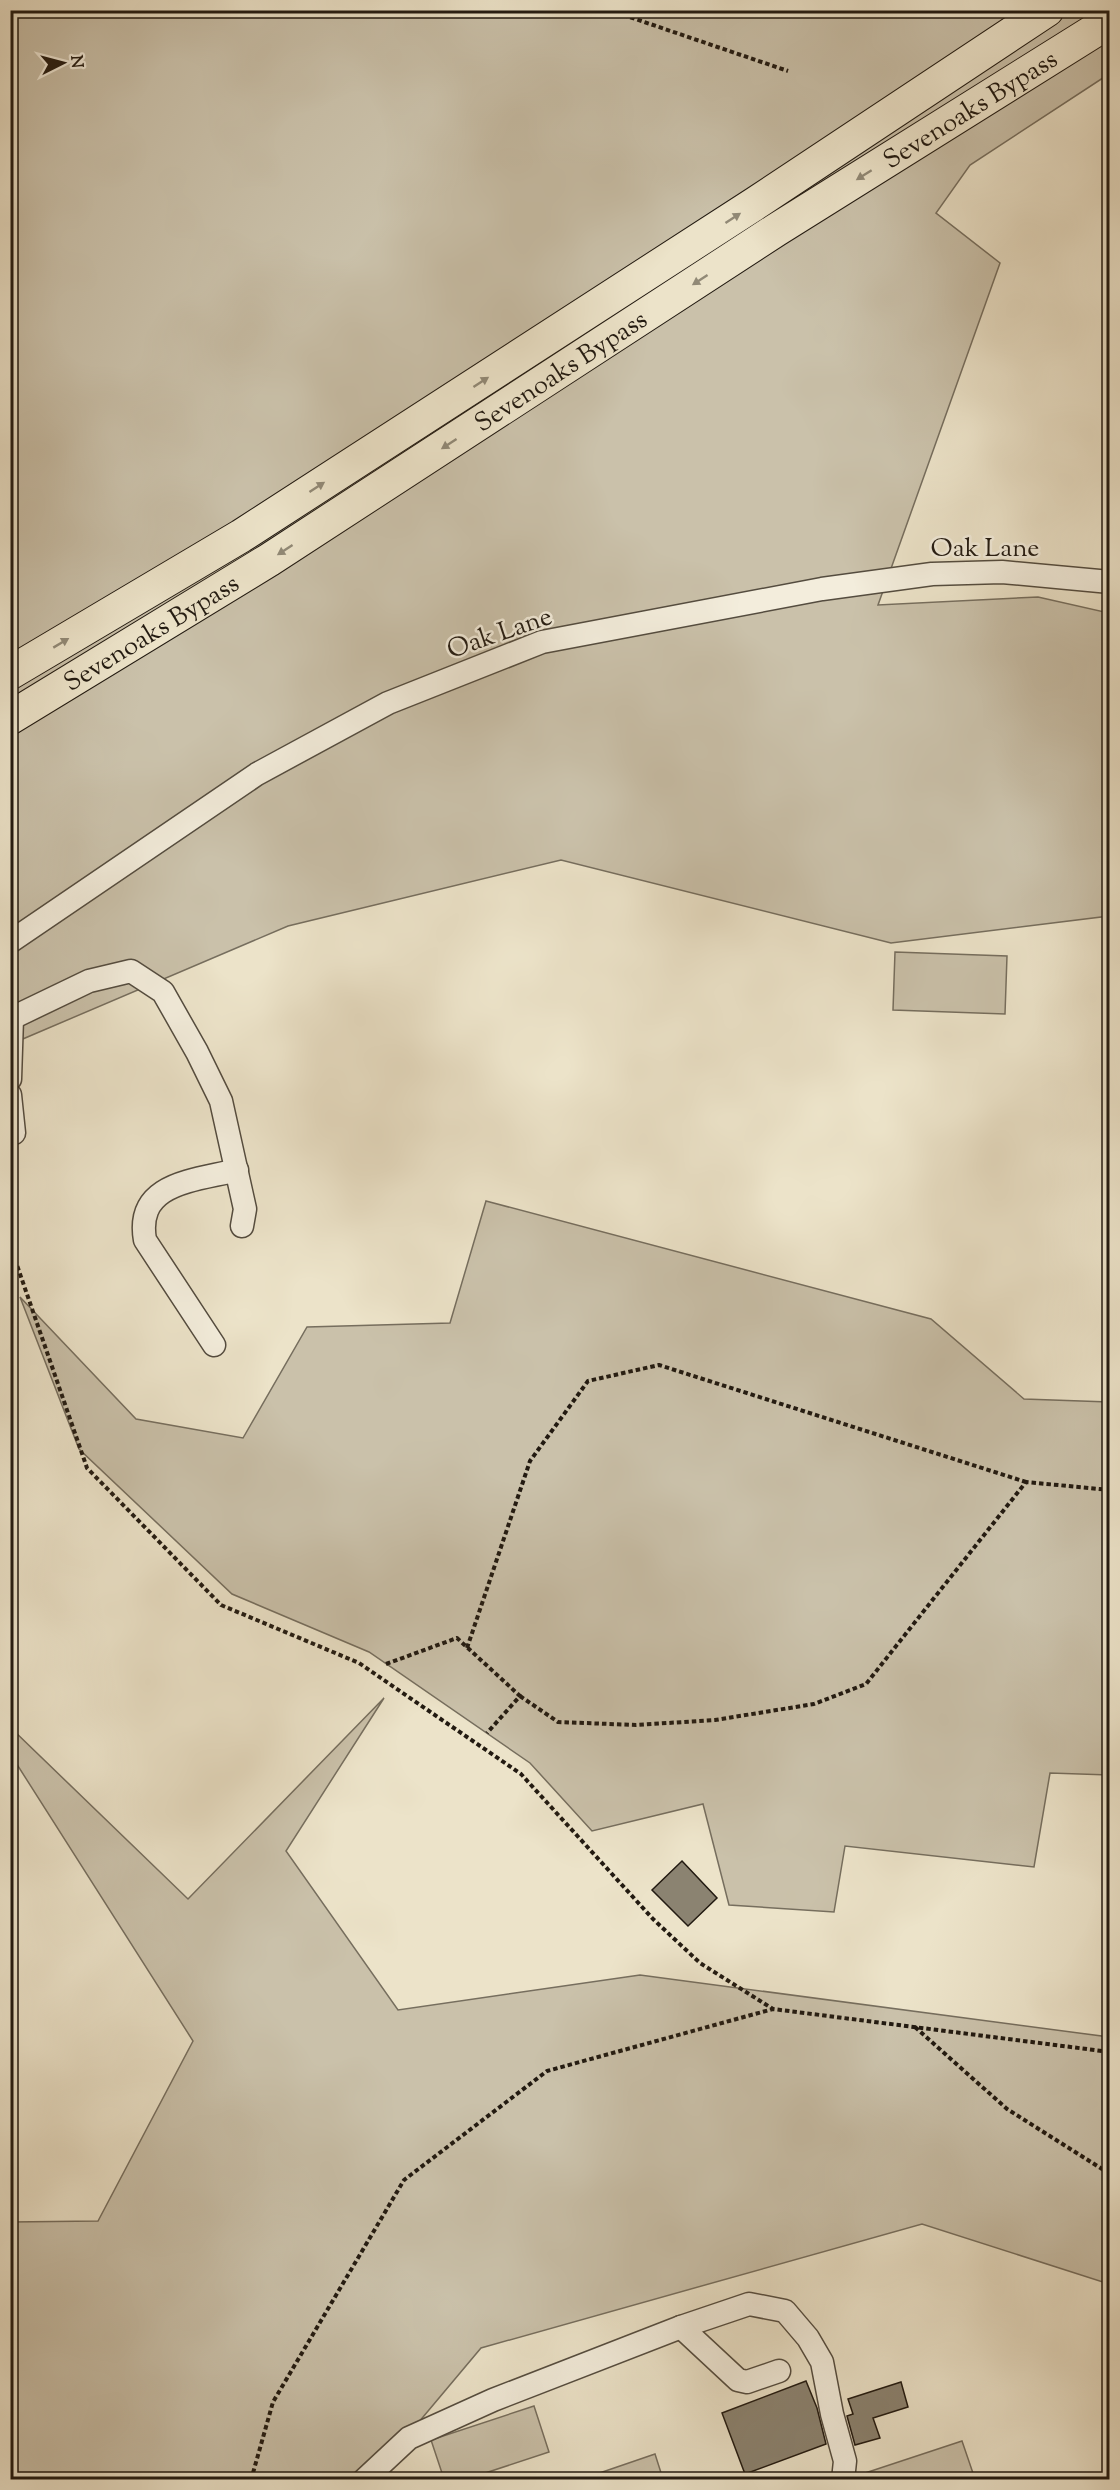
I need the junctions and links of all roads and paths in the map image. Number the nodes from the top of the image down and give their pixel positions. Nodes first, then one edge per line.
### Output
1 (609, 10) edge
2 (1047, 10) edge
3 (1110, 21) edge
4 (788, 71) dead end
5 (1110, 582) edge
6 (10, 673) edge
7 (10, 718) edge
8 (10, 942) edge
9 (11, 1018) edge
10 (10, 1079) edge
11 (10, 1095) edge
12 (14, 1133) dead end
13 (237, 1170) junction
14 (242, 1226) dead end
15 (10, 1245) edge
16 (214, 1345) dead end
17 (1026, 1482) junction
18 (1110, 1490) edge
19 (467, 1647) junction
20 (386, 1664) dead end
21 (520, 1696) junction
22 (487, 1733) dead end
23 (773, 2009) junction
24 (915, 2027) junction
25 (1110, 2052) edge
26 (1110, 2174) edge
27 (681, 2327) junction
28 (779, 2371) dead end
29 (251, 2480) edge
30 (364, 2480) edge
31 (843, 2480) edge

1 - 4 path
6 -> 2 highway, Sevenoaks Bypass
3 -> 7 highway, Sevenoaks Bypass
5 - 8 street, Oak Lane
9 - 10 street
9 - 13 street
11 - 12 street
13 - 14 street
13 - 16 street
15 - 23 path
17 - 18 path
17 - 19 path
17 - 21 path
19 - 20 path
19 - 21 path
21 - 22 path
23 - 24 path
23 - 29 path
24 - 25 path
24 - 26 path
27 - 28 street
27 - 30 street
27 - 31 street

